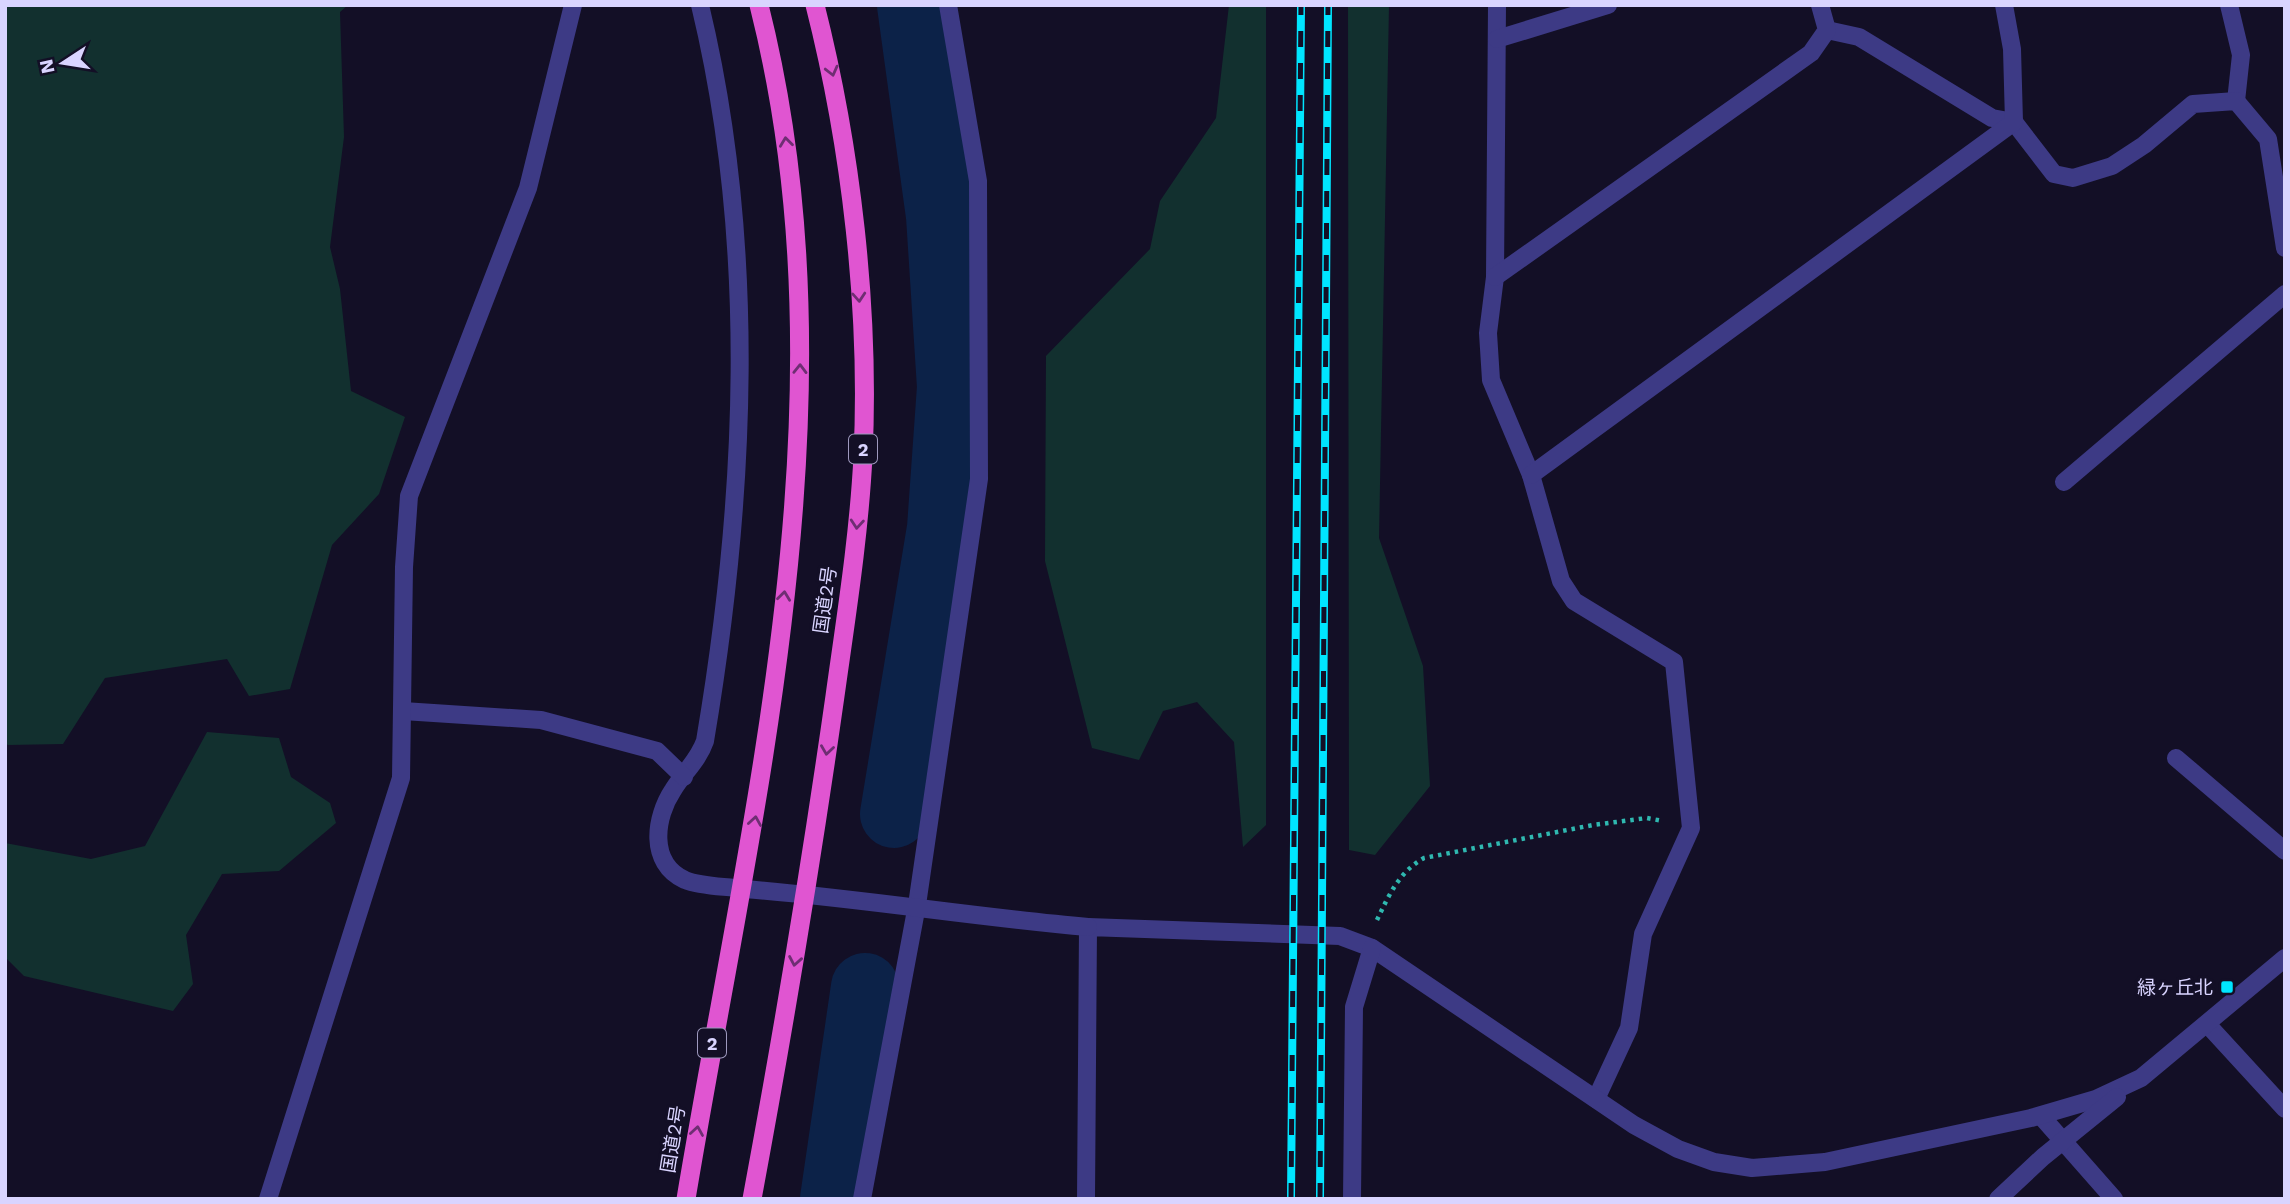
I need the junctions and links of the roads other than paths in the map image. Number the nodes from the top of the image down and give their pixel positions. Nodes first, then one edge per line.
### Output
1 (573, 5) edge
2 (700, 5) edge
3 (759, 5) edge
4 (815, 5) edge
5 (948, 5) edge
6 (1497, 5) edge
7 (1608, 5) edge
8 (1821, 5) edge
9 (2004, 5) edge
10 (2229, 5) edge
11 (1827, 30) junction
12 (1497, 39) junction
13 (2236, 101) junction
14 (2014, 122) junction
15 (2285, 248) edge
16 (1495, 277) junction
17 (2285, 294) edge
18 (1531, 475) junction
19 (2064, 482) dead end
20 (403, 711) junction
21 (2176, 758) dead end
22 (684, 777) junction
23 (2285, 851) edge
24 (744, 889) junction
25 (807, 894) junction
26 (917, 905) junction
27 (1088, 927) junction
28 (1372, 948) junction
29 (2285, 958) edge
30 (2207, 1024) junction
31 (2141, 1078) junction
32 (1596, 1099) junction
33 (2285, 1109) edge
34 (2041, 1116) junction
35 (2063, 1140) junction
36 (268, 1199) edge
37 (686, 1199) edge
38 (752, 1199) edge
39 (862, 1199) edge
40 (1086, 1199) edge
41 (1352, 1199) edge
42 (1998, 1199) edge
43 (2114, 1199) edge

1 - 20 street
2 - 22 street
24 -> 3 highway, 国道2号 / 2
4 -> 25 highway, 国道2号 / 2
5 - 26 street
6 - 12 street
7 - 12 street
8 - 11 street
9 - 14 street
10 - 13 street
11 - 14 street
11 - 16 street
12 - 16 street
13 - 14 street
13 - 15 street
14 - 18 street
16 - 18 street
17 - 19 street
18 - 32 street
20 - 22 street
20 - 36 street
21 - 23 street
22 - 24 street
24 - 25 street
37 -> 24 highway, 国道2号 / 2
25 - 26 street
25 -> 38 highway, 国道2号 / 2
26 - 27 street
26 - 39 street
27 - 28 street
27 - 40 street
28 - 32 street
28 - 41 street
29 - 30 street
30 - 31 street
30 - 33 street
31 - 34 street
31 - 35 street
32 - 34 street
34 - 35 street
35 - 42 street
35 - 43 street

